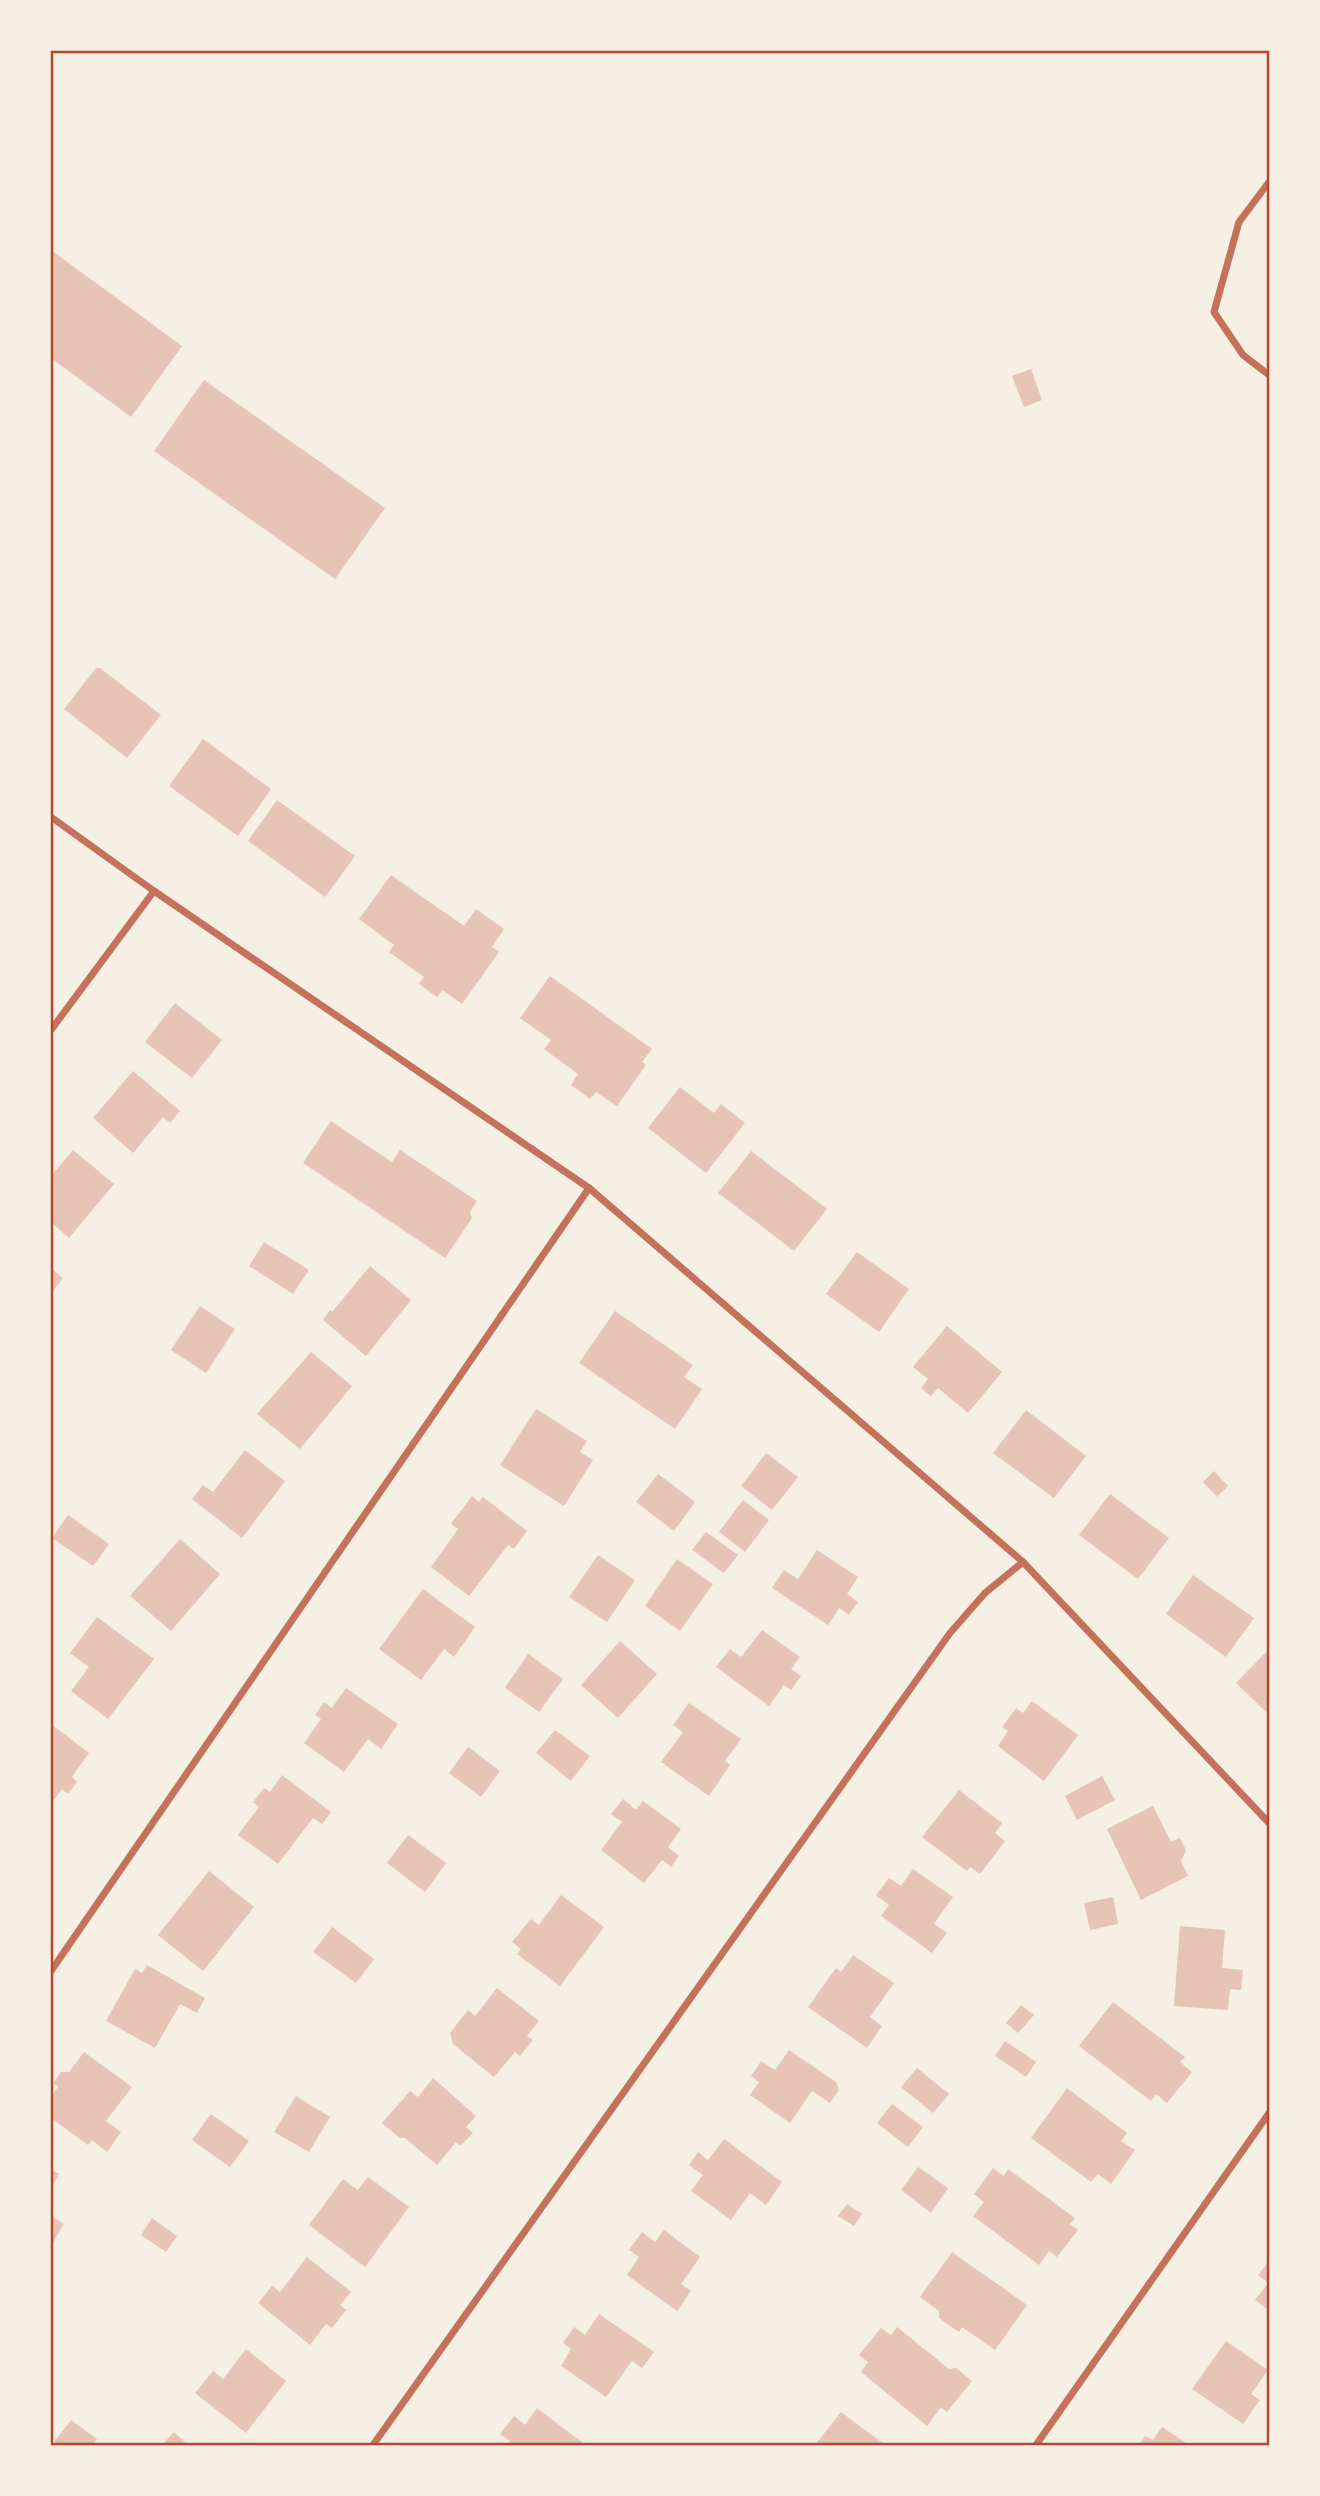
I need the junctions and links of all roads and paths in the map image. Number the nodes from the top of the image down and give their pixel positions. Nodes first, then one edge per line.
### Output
1 (1269, 182) edge
2 (1269, 375) edge
3 (51, 817) edge
4 (153, 891) junction
5 (51, 1031) edge
6 (589, 1188) junction
7 (1023, 1562) junction
8 (1269, 1823) edge
9 (51, 1971) edge
10 (1269, 2112) edge
11 (373, 2445) edge
12 (1036, 2445) edge

1 - 2 street
3 - 4 street
4 - 5 street
4 - 6 street
6 - 7 street
6 - 9 street
7 - 8 street
7 - 11 street
10 - 12 street

